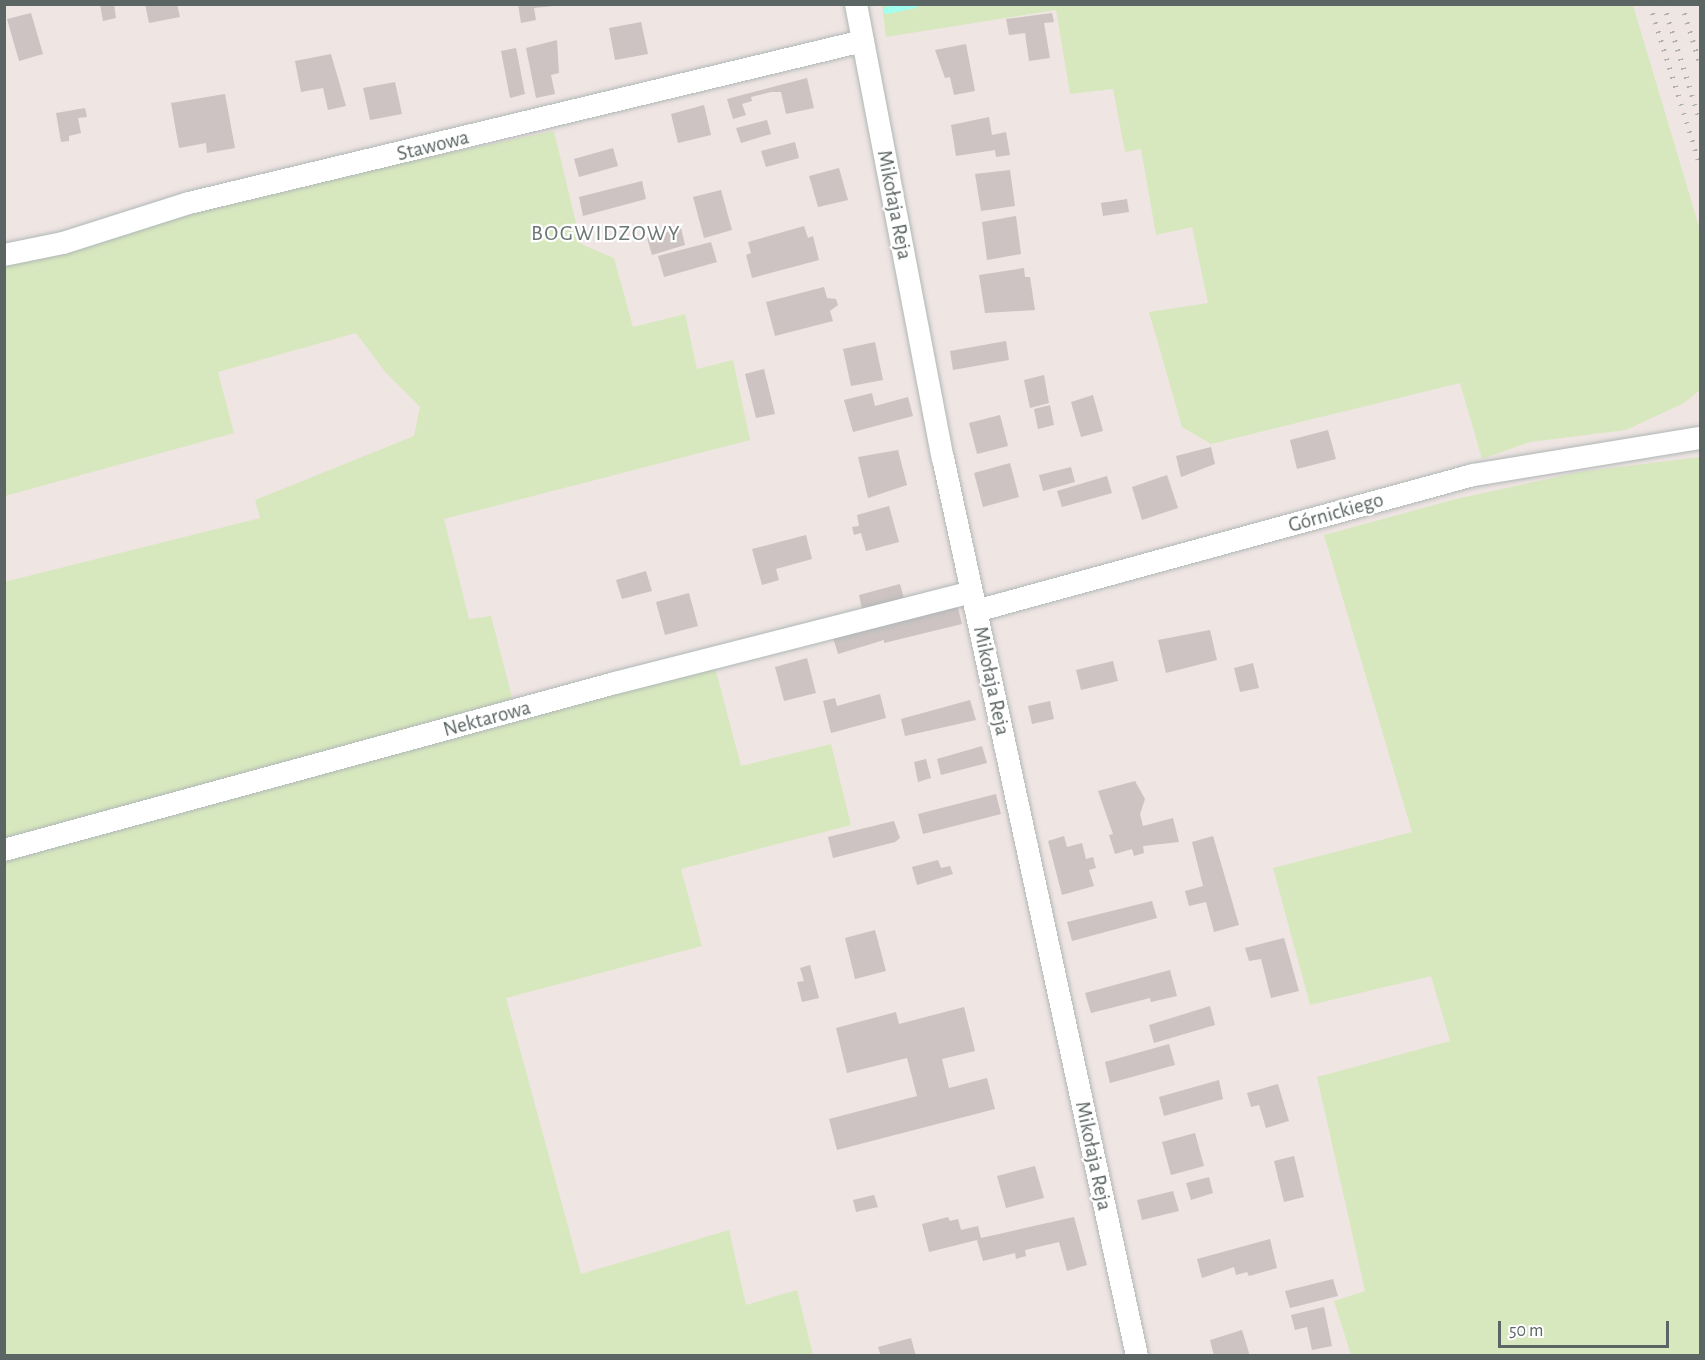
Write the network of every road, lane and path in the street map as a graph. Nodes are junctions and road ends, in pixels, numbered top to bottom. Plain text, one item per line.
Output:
1 (856, 4) edge
2 (863, 41) junction
3 (4, 255) edge
4 (1701, 438) edge
5 (974, 602) junction
6 (4, 850) edge
7 (1137, 1356) edge

1 - 2 street, Mikołaja Reja
2 - 3 street, Stawowa
2 - 5 street, Mikołaja Reja
4 - 5 street, Górnickiego
5 - 6 street, Nektarowa
5 - 7 street, Mikołaja Reja

